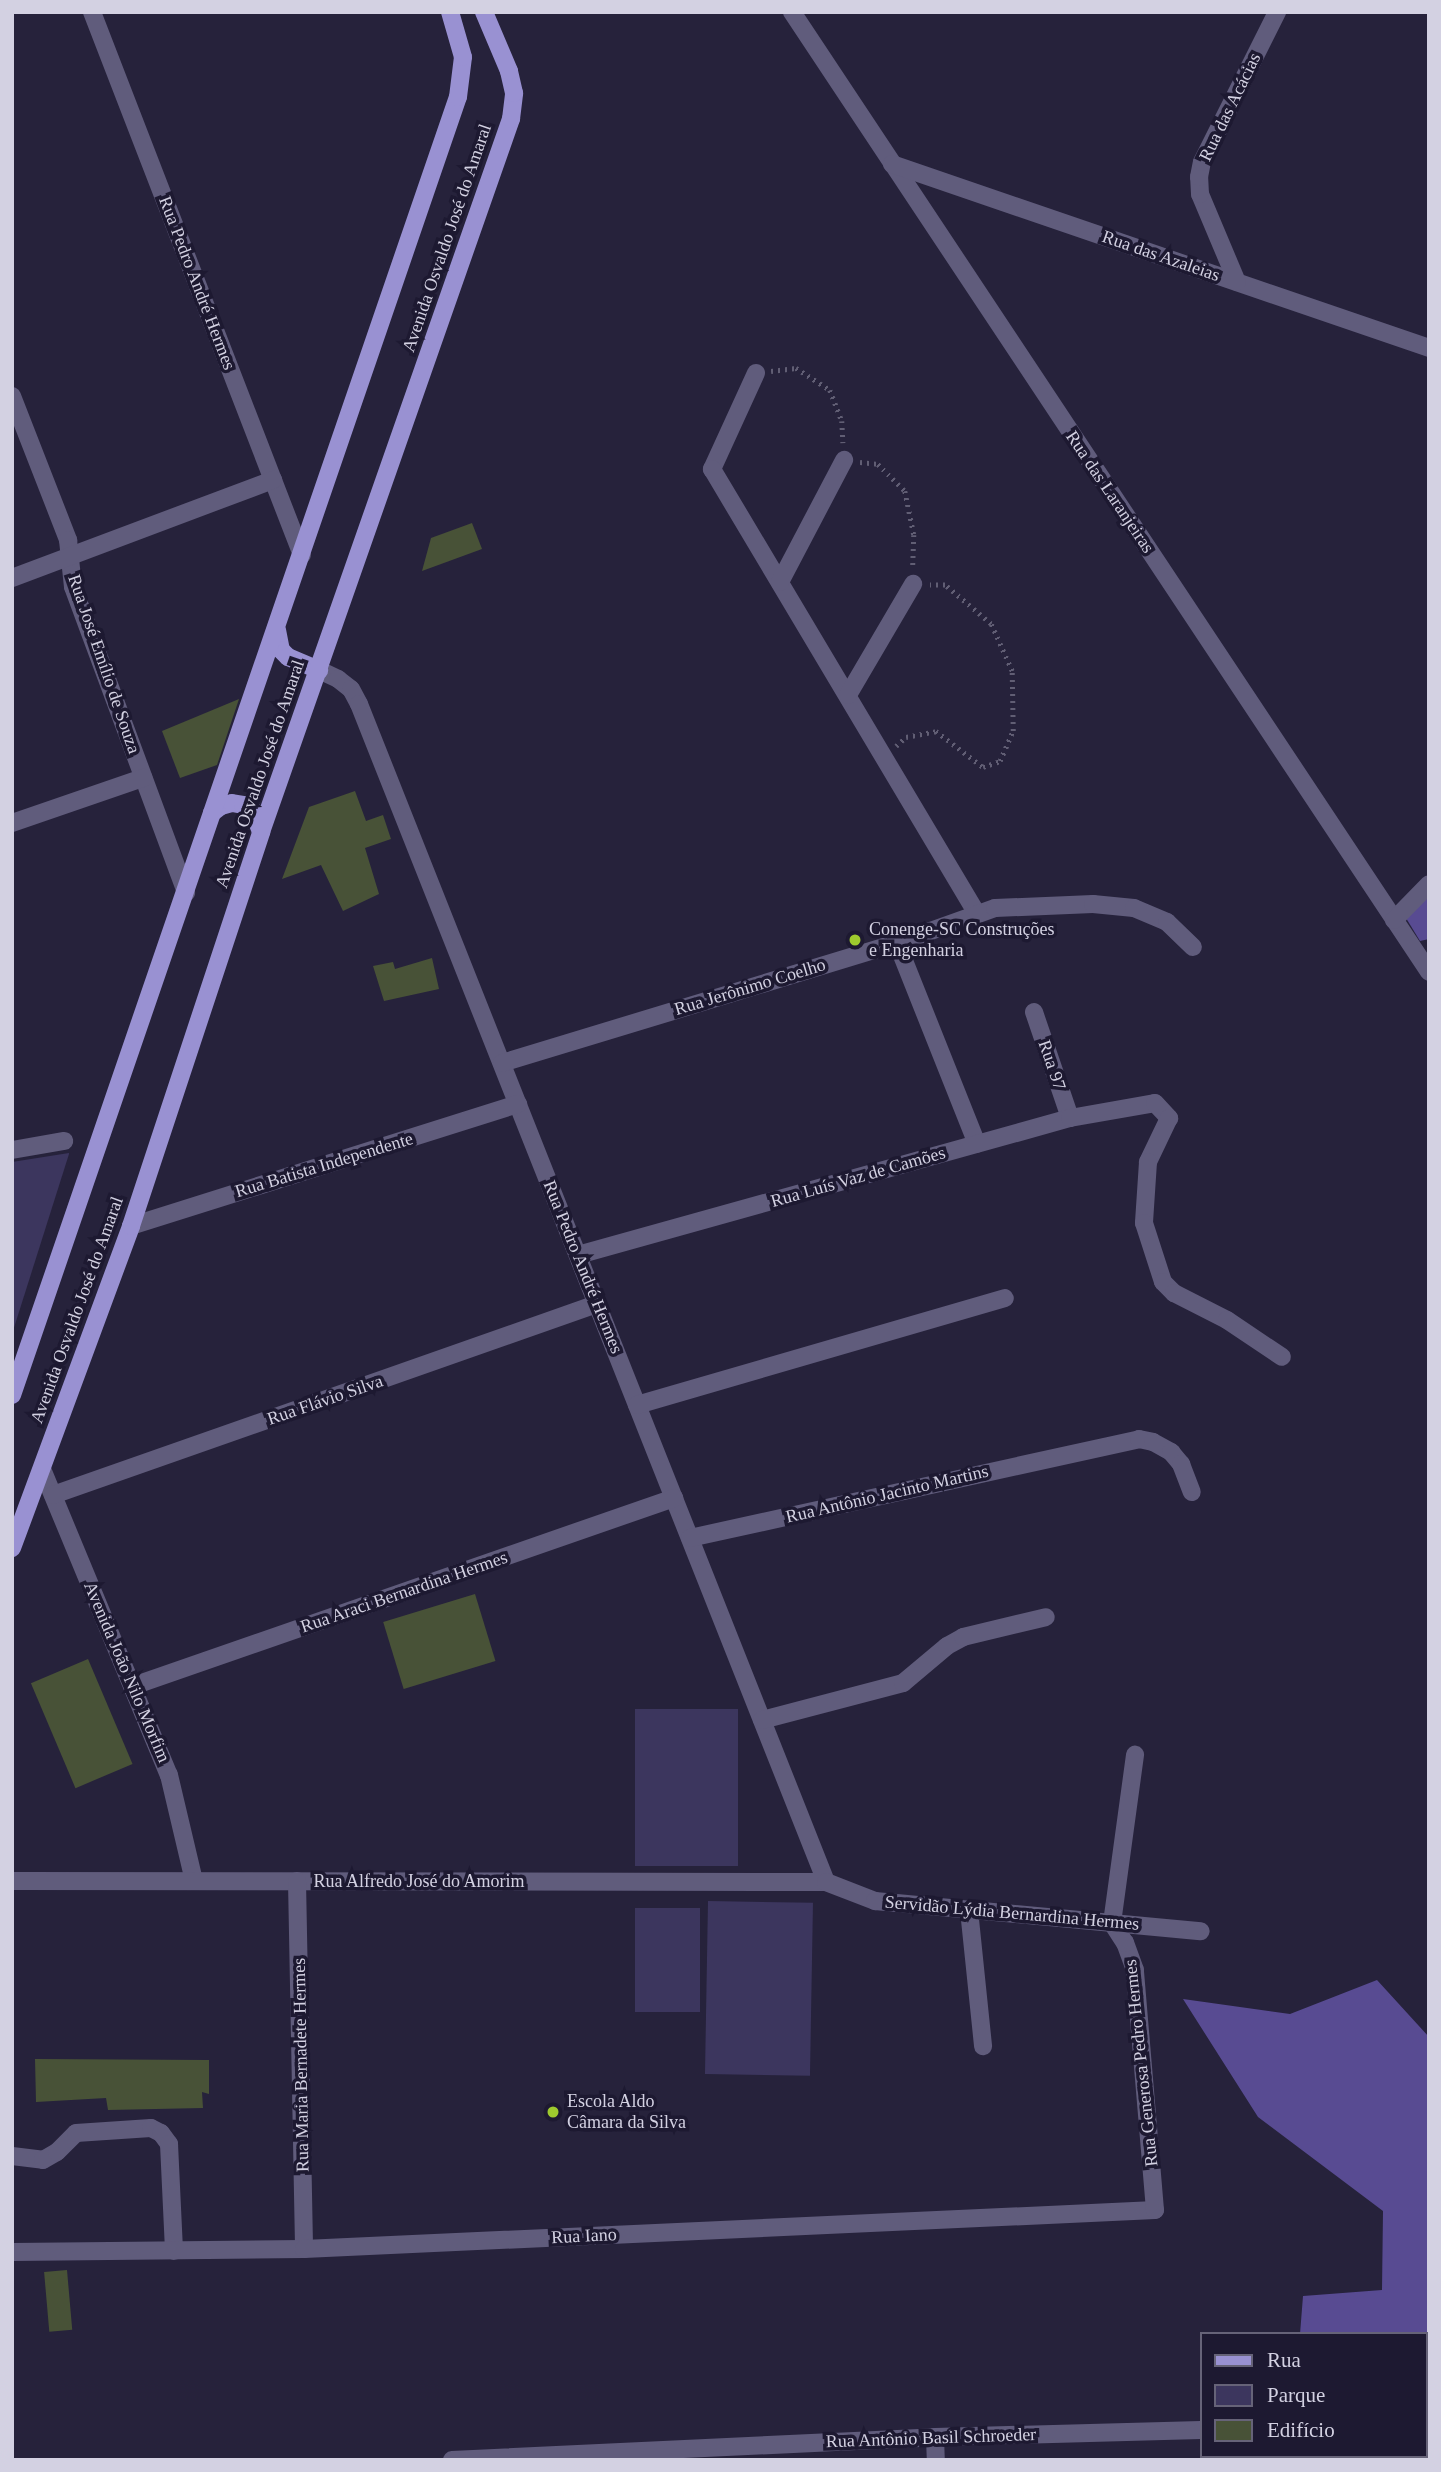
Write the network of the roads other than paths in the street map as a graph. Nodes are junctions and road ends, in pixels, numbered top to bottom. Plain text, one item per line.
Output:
1 (92, 12) edge
2 (450, 12) edge
3 (484, 12) edge
4 (792, 12) edge
5 (1277, 12) edge
6 (892, 164) junction
7 (1237, 282) junction
8 (1429, 348) edge
9 (757, 373) dead end
10 (12, 396) edge
11 (844, 460) dead end
12 (273, 480) junction
13 (302, 555) junction
14 (68, 557) junction
15 (12, 578) edge
16 (780, 582) junction
17 (913, 584) dead end
18 (277, 630) junction
19 (319, 670) junction
20 (848, 695) junction
21 (143, 778) junction
22 (212, 813) junction
23 (12, 823) edge
24 (261, 832) junction
25 (1429, 884) edge
26 (186, 892) junction
27 (976, 912) junction
28 (1394, 920) junction
29 (897, 943) junction
30 (1193, 947) dead end
31 (1429, 972) edge
32 (1034, 1012) dead end
33 (502, 1063) junction
34 (518, 1104) junction
35 (1070, 1118) junction
36 (64, 1141) dead end
37 (977, 1144) junction
38 (12, 1150) edge
39 (131, 1226) junction
40 (578, 1255) junction
41 (1006, 1298) dead end
42 (597, 1304) junction
43 (1282, 1357) dead end
44 (12, 1395) edge
45 (637, 1405) junction
46 (42, 1469) junction
47 (1192, 1492) dead end
48 (53, 1495) junction
49 (674, 1498) junction
50 (690, 1538) junction
51 (12, 1548) edge
52 (1046, 1617) dead end
53 (133, 1686) junction
54 (762, 1720) junction
55 (1135, 1755) dead end
56 (12, 1881) edge
57 (194, 1881) junction
58 (297, 1881) junction
59 (826, 1882) junction
60 (969, 1910) junction
61 (1112, 1923) junction
62 (1201, 1931) dead end
63 (983, 2046) dead end
64 (12, 2156) edge
65 (1155, 2210) joint
66 (304, 2249) junction
67 (174, 2251) junction
68 (12, 2252) edge
69 (1200, 2430) edge
70 (935, 2437) junction
71 (452, 2460) edge
72 (936, 2460) edge

1 - 12 street, Rua Pedro André Hermes
2 - 13 main road, Avenida Osvaldo José do Amaral
3 - 19 main road, Avenida Osvaldo José do Amaral
4 - 6 street, Rua das Laranjeiras
5 - 7 street, Rua das Acácias
6 - 7 street, Rua das Azaleias
6 - 28 street, Rua das Laranjeiras
7 - 8 street, Rua das Azaleias
9 - 16 street
10 - 14 street, Rua José Emílio de Souza
11 - 16 street
12 - 13 street, Rua Pedro André Hermes
12 - 14 street
13 - 18 main road, Avenida Osvaldo José do Amaral
14 - 15 street
14 - 21 street, Rua José Emílio de Souza
16 - 20 street
17 - 20 street
18 - 19 main road
18 - 22 main road, Avenida Osvaldo José do Amaral
19 - 24 main road, Avenida Osvaldo José do Amaral
19 - 33 street, Rua Pedro André Hermes
20 - 27 street
21 - 23 street
21 - 26 street, Rua José Emílio de Souza
22 - 24 main road
22 - 26 main road, Avenida Osvaldo José do Amaral
24 - 39 main road, Avenida Osvaldo José do Amaral
25 - 28 street
26 - 44 main road, Avenida Osvaldo José do Amaral
27 - 29 street, Rua Jerônimo Coelho
27 - 30 street, Rua Jerônimo Coelho
28 - 31 street, Rua das Laranjeiras
29 - 33 street, Rua Jerônimo Coelho
29 - 37 street
32 - 35 street, Rua 97
33 - 34 street, Rua Pedro André Hermes
34 - 39 street, Rua Batista Independente
34 - 40 street, Rua Pedro André Hermes
35 - 37 street, Rua Luís Vaz de Camões
35 - 43 street, Rua Luís Vaz de Camões
36 - 38 street
37 - 40 street, Rua Luís Vaz de Camões
39 - 46 main road, Avenida Osvaldo José do Amaral
40 - 42 street, Rua Pedro André Hermes
41 - 45 street
42 - 45 street, Rua Pedro André Hermes
42 - 48 street, Rua Flávio Silva
45 - 49 street, Rua Pedro André Hermes
46 - 48 street, Avenida João Nilo Morfim
46 - 51 main road, Avenida Osvaldo José do Amaral
47 - 50 street, Rua Antônio Jacinto Martins
48 - 53 street, Avenida João Nilo Morfim
49 - 50 street, Rua Pedro André Hermes
49 - 53 street, Rua Araci Bernardina Hermes
50 - 54 street, Rua Pedro André Hermes
52 - 54 street
53 - 57 street, Avenida João Nilo Morfim
54 - 59 street, Rua Pedro André Hermes
55 - 61 street
56 - 57 street, Rua Alfredo José do Amorim
57 - 58 street, Rua Alfredo José do Amorim
58 - 59 street, Rua Alfredo José do Amorim
58 - 66 street, Rua Maria Bernadete Hermes
59 - 60 street, Servidão Lýdia Bernardina Hermes
60 - 61 street, Servidão Lýdia Bernardina Hermes
60 - 63 street
61 - 62 street, Servidão Lýdia Bernardina Hermes
61 - 65 street, Rua Generosa Pedro Hermes
64 - 67 street
65 - 66 street, Rua Iano
66 - 67 street, Rua Iano
67 - 68 street, Rua Iano
69 - 70 street, Rua Antônio Basil Schroeder
70 - 71 street, Rua Antônio Basil Schroeder
70 - 72 street

